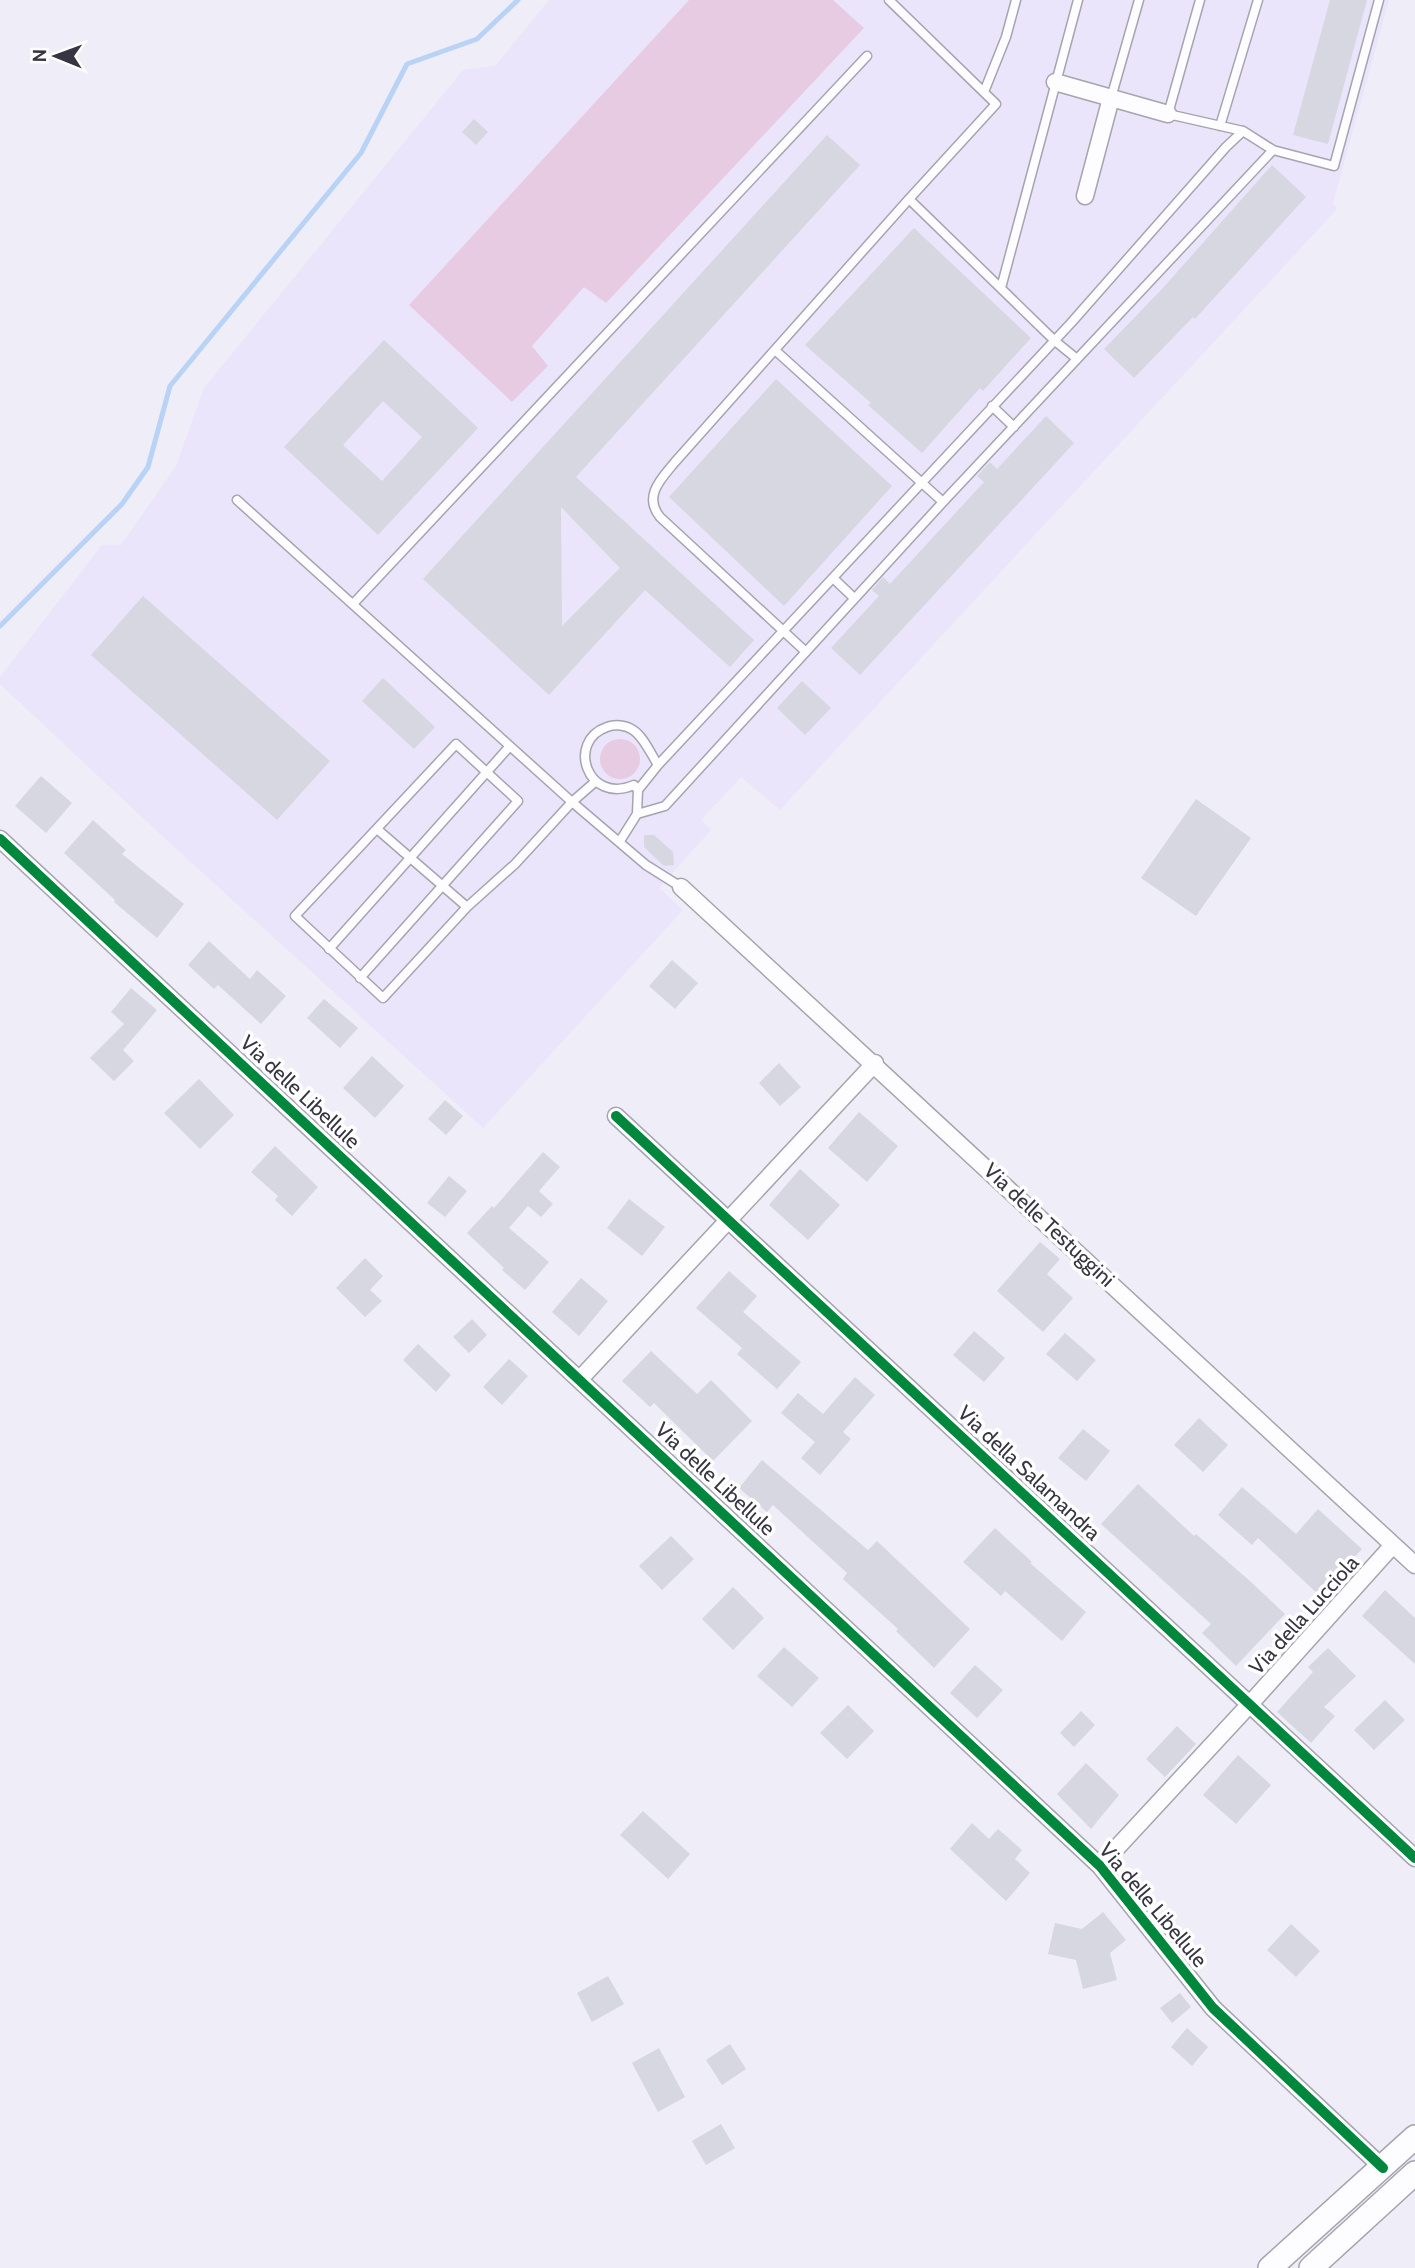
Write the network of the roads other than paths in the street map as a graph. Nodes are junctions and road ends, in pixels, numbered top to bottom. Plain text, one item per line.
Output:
1 (1016, 0) edge
2 (1078, 0) edge
3 (1139, 0) edge
4 (1200, 0) edge
5 (1258, 0) edge
6 (1380, 0) edge
7 (895, 2) edge
8 (867, 56) dead end
9 (1055, 82) junction
10 (984, 92) junction
11 (1111, 98) junction
12 (1168, 114) junction
13 (1220, 126) junction
14 (1243, 131) junction
15 (1273, 150) junction
16 (1085, 196) dead end
17 (909, 199) junction
18 (1001, 288) junction
19 (1055, 341) junction
20 (776, 351) junction
21 (1077, 359) junction
22 (992, 406) junction
23 (1014, 427) junction
24 (921, 482) junction
25 (237, 500) dead end
26 (943, 502) junction
27 (833, 578) junction
28 (855, 598) junction
29 (354, 604) junction
30 (783, 631) junction
31 (806, 652) junction
32 (510, 746) junction
33 (658, 765) junction
34 (487, 773) junction
35 (596, 781) junction
36 (638, 790) junction
37 (572, 802) junction
38 (637, 814) junction
39 (377, 829) junction
40 (0, 839) edge
41 (620, 841) junction
42 (410, 859) junction
43 (442, 887) junction
44 (681, 887) joint
45 (467, 907) junction
46 (329, 949) junction
47 (360, 978) junction
48 (874, 1063) junction
49 (616, 1116) dead end
50 (729, 1221) junction
51 (580, 1379) junction
52 (1393, 1545) junction
53 (1415, 1565) edge
54 (1250, 1704) junction
55 (1415, 1858) edge
56 (1100, 1866) junction
57 (1415, 2137) edge
58 (1382, 2168) junction
59 (1415, 2173) edge
60 (1270, 2268) edge
61 (1311, 2268) edge

1 - 10 lane
2 - 9 lane
3 - 11 lane
4 - 12 lane
5 - 13 lane
6 - 15 lane
7 - 10 lane
8 - 29 lane
9 - 11 street
9 - 18 lane
10 - 17 lane
11 - 12 street
11 - 16 street
12 - 13 lane
13 - 14 lane
14 - 15 lane
14 - 19 lane
15 - 21 lane
17 - 18 lane
17 - 20 lane
18 - 19 lane
19 - 21 lane
19 - 22 lane
20 - 24 lane
20 - 30 lane
21 - 23 lane
22 - 23 lane
22 - 24 lane
23 - 26 lane
24 - 26 lane
24 - 27 lane
25 - 29 lane
26 - 28 lane
27 - 28 lane
27 - 30 lane
28 - 31 lane
29 - 32 lane
30 - 31 lane
30 - 33 lane
31 - 38 lane
32 - 34 lane
32 - 37 lane
33 - 35 lane
33 - 36 lane
34 - 39 lane
34 - 42 lane
34 - 43 lane
35 - 36 lane
35 - 37 lane
36 - 38 lane
37 - 41 lane
37 - 45 lane
38 - 41 lane
39 - 42 lane
39 - 46 lane
40 - 51 street, Via delle Libellule
41 - 44 lane
42 - 43 lane
42 - 46 lane
43 - 45 lane
43 - 47 lane
44 - 48 street, Via delle Testuggini
45 - 47 lane
46 - 47 lane
48 - 50 street
48 - 52 street, Via delle Testuggini
49 - 50 street, Via della Salamandra
50 - 51 street
50 - 54 street, Via della Salamandra
51 - 56 street, Via delle Libellule
52 - 53 street, Via delle Testuggini
52 - 54 street, Via della Lucciola
54 - 55 street, Via della Salamandra
54 - 56 street, Via della Lucciola
56 - 58 street, Via delle Libellule
57 - 58 main road
58 - 60 main road
59 - 61 main road

